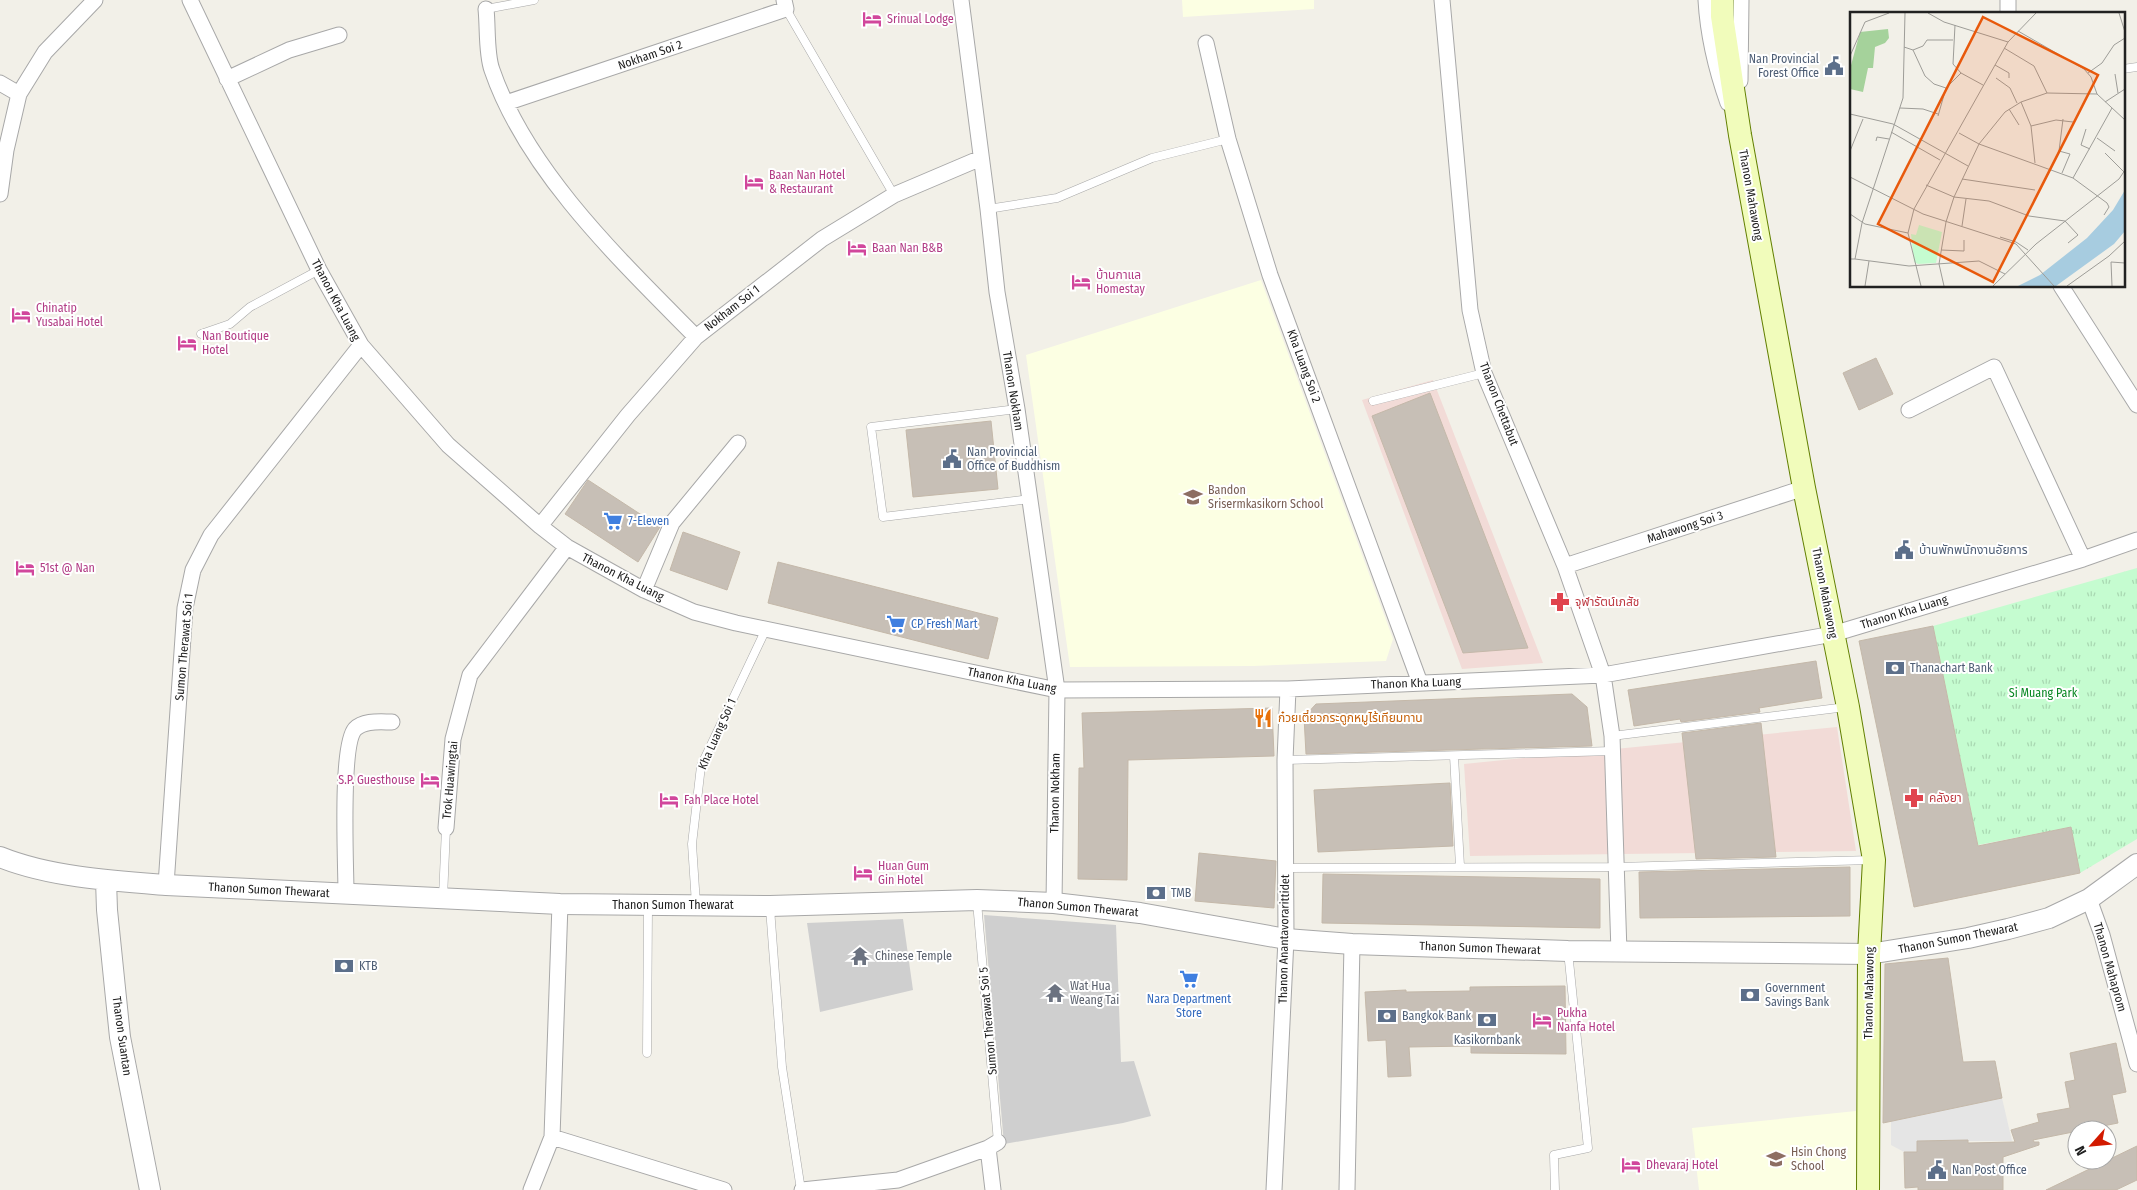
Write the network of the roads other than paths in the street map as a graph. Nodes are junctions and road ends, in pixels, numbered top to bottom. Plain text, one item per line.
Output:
1 (95, 0) edge
2 (190, 0) edge
3 (534, 0) edge
4 (961, 0) edge
5 (1442, 0) edge
6 (1706, 0) edge
7 (1722, 0) edge
8 (1741, 0) edge
9 (785, 4) edge
10 (486, 9) joint
11 (339, 35) dead end
12 (1206, 43) dead end
13 (2137, 67) edge
14 (2124, 69) edge
15 (227, 79) junction
16 (0, 82) edge
17 (19, 94) junction
18 (506, 103) junction
19 (1740, 135) junction
20 (1228, 139) junction
21 (981, 158) junction
22 (0, 194) edge
23 (894, 196) junction
24 (988, 209) junction
25 (319, 270) junction
26 (2062, 288) edge
27 (201, 334) dead end
28 (696, 336) junction
29 (361, 345) junction
30 (1484, 374) junction
31 (1373, 401) dead end
32 (2137, 405) edge
33 (1017, 409) junction
34 (1909, 410) dead end
35 (738, 443) dead end
36 (1804, 488) junction
37 (1030, 499) junction
38 (540, 526) junction
39 (2137, 540) edge
40 (567, 548) junction
41 (2083, 559) junction
42 (1565, 566) junction
43 (644, 590) junction
44 (766, 629) junction
45 (1833, 634) junction
46 (1603, 675) junction
47 (1420, 683) junction
48 (1288, 689) junction
49 (1057, 690) junction
50 (1848, 706) junction
51 (392, 722) dead end
52 (1612, 744) junction
53 (1454, 756) junction
54 (1286, 760) junction
55 (446, 828) joint
56 (0, 856) edge
57 (1874, 860) junction
58 (2137, 864) edge
59 (1460, 866) junction
60 (1617, 867) junction
61 (1286, 868) junction
62 (106, 880) junction
63 (166, 885) junction
64 (346, 893) junction
65 (442, 898) junction
66 (977, 900) junction
67 (2089, 900) junction
68 (1054, 903) junction
69 (560, 904) junction
70 (696, 905) junction
71 (648, 906) junction
72 (770, 906) junction
73 (1286, 939) junction
74 (1352, 944) junction
75 (1568, 952) junction
76 (1619, 952) junction
77 (1869, 954) junction
78 (647, 1053) dead end
79 (2137, 1064) edge
80 (552, 1137) junction
81 (993, 1145) junction
82 (150, 1190) edge
83 (531, 1190) edge
84 (724, 1190) edge
85 (801, 1190) edge
86 (993, 1190) edge
87 (1274, 1190) edge
88 (1347, 1190) edge
89 (1554, 1190) edge
90 (1868, 1190) edge

1 - 17 street
2 - 15 street, Thanon Kha Luang
3 - 10 lane
4 - 21 street, Thanon Nokham
5 - 30 street, Thanon Chettabut
6 - 19 street
7 - 19 main road, Thanon Mahawong
8 - 19 street
9 - 18 street, Nokham Soi 2
9 - 23 lane
10 - 18 street
11 - 15 street
12 - 20 street, Kha Luang Soi 2
13 - 14 lane
15 - 25 street, Thanon Kha Luang
16 - 17 street
17 - 22 street
18 - 28 street
19 - 36 main road, Thanon Mahawong
20 - 24 lane
20 - 47 street, Kha Luang Soi 2
21 - 23 street, Nokham Soi 1
21 - 24 street, Thanon Nokham
23 - 28 street, Nokham Soi 1
24 - 33 street, Thanon Nokham
25 - 27 lane
25 - 29 street, Thanon Kha Luang
26 - 32 street
28 - 38 street, Nokham Soi 1
29 - 38 street, Thanon Kha Luang
29 - 63 street, Sumon Therawat Soi 1
30 - 31 lane
30 - 42 street, Thanon Chettabut
33 - 37 street, Thanon Nokham
33 - 37 lane
34 - 41 street
35 - 43 street
36 - 42 street, Mahawong Soi 3
36 - 45 main road, Thanon Mahawong
37 - 49 street, Thanon Nokham
38 - 40 street, Thanon Kha Luang
39 - 41 street, Thanon Kha Luang
40 - 43 street, Thanon Kha Luang
40 - 55 street, Trok Huawingtai
41 - 45 street, Thanon Kha Luang
42 - 46 street, Thanon Chettabut
43 - 44 street, Thanon Kha Luang
44 - 49 street, Thanon Kha Luang
44 - 70 lane, Kha Luang Soi 1
45 - 46 street, Thanon Kha Luang
45 - 50 main road, Thanon Mahawong
46 - 47 street, Thanon Kha Luang
46 - 52 street, Thanon Chettabut
47 - 48 street, Thanon Kha Luang
48 - 49 street, Thanon Kha Luang
48 - 54 street, Thanon Anantavorarittidet
49 - 68 street, Thanon Nokham
50 - 52 lane
50 - 57 main road, Thanon Mahawong
51 - 64 street
52 - 53 lane
52 - 60 street, Thanon Chettabut
53 - 54 lane
53 - 59 lane
54 - 61 street, Thanon Anantavorarittidet
55 - 65 lane, Trok Huawingtai
56 - 62 street, Thanon Sumon Thewarat
57 - 60 lane
57 - 77 main road, Thanon Mahawong
58 - 67 street, Thanon Sumon Thewarat
59 - 60 lane
59 - 61 lane
60 - 76 street, Thanon Chettabut
61 - 73 street, Thanon Anantavorarittidet
62 - 63 street, Thanon Sumon Thewarat
62 - 82 street, Thanon Suantan
63 - 64 street, Thanon Sumon Thewarat
64 - 65 street, Thanon Sumon Thewarat
65 - 69 street, Thanon Sumon Thewarat
66 - 68 street, Thanon Sumon Thewarat
66 - 72 street, Thanon Sumon Thewarat
66 - 81 lane, Sumon Therawat Soi 5
67 - 77 street, Thanon Sumon Thewarat
67 - 79 street, Thanon Mahaprom
68 - 73 street, Thanon Sumon Thewarat
69 - 71 street, Thanon Sumon Thewarat
69 - 80 street
70 - 71 street, Thanon Sumon Thewarat
70 - 72 street, Thanon Sumon Thewarat
71 - 78 lane
72 - 85 lane
73 - 74 street, Thanon Sumon Thewarat
73 - 87 street, Thanon Anantavorarittidet
74 - 75 street, Thanon Sumon Thewarat
74 - 88 street
75 - 76 street, Thanon Sumon Thewarat
75 - 89 lane
76 - 77 street, Thanon Sumon Thewarat
77 - 90 main road, Thanon Mahawong
80 - 83 street
80 - 84 street
81 - 85 street
81 - 86 street

